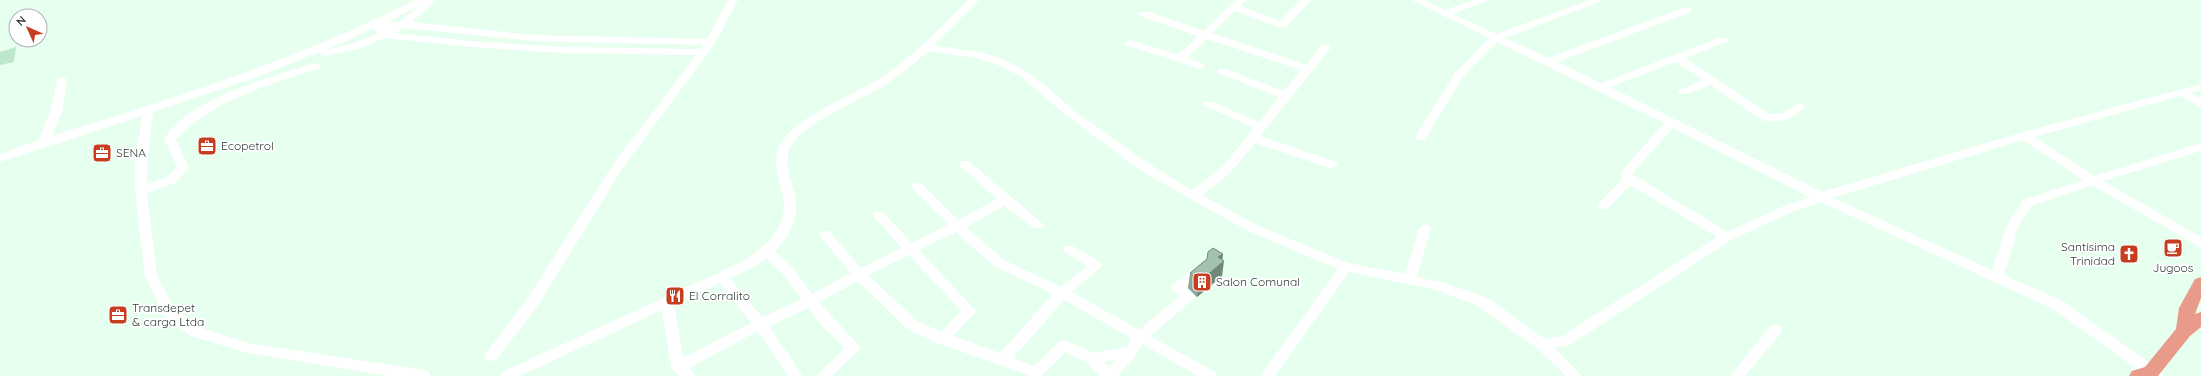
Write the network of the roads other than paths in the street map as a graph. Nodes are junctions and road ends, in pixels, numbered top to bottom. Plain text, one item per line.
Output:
1 (423, 0) edge
2 (431, 0) edge
3 (733, 0) edge
4 (974, 0) edge
5 (1307, 0) edge
6 (1416, 0) edge
7 (1484, 0) edge
8 (1599, 0) edge
9 (1238, 4) edge
10 (1687, 10) dead end
11 (1445, 13) junction
12 (1144, 14) dead end
13 (404, 24) junction
14 (378, 25) junction
15 (1204, 34) junction
16 (383, 35) junction
17 (1497, 38) junction
18 (1723, 40) dead end
19 (1130, 43) dead end
20 (565, 45) junction
21 (707, 47) junction
22 (925, 47) junction
23 (1326, 47) dead end
24 (300, 57) junction
25 (1676, 57) junction
26 (1179, 60) junction
27 (1547, 62) junction
28 (316, 66) dead end
29 (1200, 66) dead end
30 (1308, 68) junction
31 (1222, 71) dead end
32 (62, 80) dead end
33 (1712, 81) junction
34 (1601, 87) junction
35 (2201, 87) edge
36 (1683, 92) dead end
37 (2180, 92) junction
38 (1287, 96) junction
39 (1209, 104) dead end
40 (2201, 104) edge
41 (1799, 107) dead end
42 (148, 110) junction
43 (1672, 123) junction
44 (1261, 127) junction
45 (2024, 136) junction
46 (1421, 137) dead end
47 (1253, 138) junction
48 (44, 142) junction
49 (2201, 147) edge
50 (0, 158) edge
51 (965, 164) dead end
52 (1332, 165) dead end
53 (1629, 179) junction
54 (2092, 180) junction
55 (917, 186) dead end
56 (141, 191) junction
57 (1193, 196) junction
58 (1821, 197) junction
59 (1004, 200) junction
60 (1602, 206) dead end
61 (879, 215) dead end
62 (1038, 225) dead end
63 (957, 226) junction
64 (1426, 228) dead end
65 (824, 234) dead end
66 (1727, 237) junction
67 (2201, 243) edge
68 (909, 249) junction
69 (1069, 250) dead end
70 (768, 252) junction
71 (1346, 267) junction
72 (1200, 270) edge
73 (859, 274) junction
74 (722, 277) junction
75 (1996, 278) junction
76 (1410, 279) junction
77 (2201, 283) edge
78 (1062, 293) junction
79 (667, 301) junction
80 (810, 301) junction
81 (2201, 318) edge
82 (760, 324) junction
83 (1775, 330) dead end
84 (2184, 331) junction
85 (1139, 337) junction
86 (942, 339) junction
87 (1543, 345) junction
88 (1131, 351) junction
89 (491, 356) dead end
90 (1092, 359) junction
91 (1003, 360) junction
92 (683, 372) edge
93 (2148, 375) edge
94 (424, 376) edge
95 (507, 376) edge
96 (796, 376) edge
97 (823, 376) edge
98 (1109, 376) edge
99 (1210, 376) edge
100 (1267, 376) edge
101 (1575, 376) edge
102 (1737, 376) edge

1 - 14 street
2 - 13 street
3 - 21 street
4 - 22 street
5 - 9 street
6 - 11 street
7 - 11 street
8 - 17 street
9 - 15 street
10 - 27 street
11 - 17 street
12 - 15 street
13 - 14 street
13 - 16 street
13 - 20 street
14 - 16 street
14 - 24 street
15 - 26 street
15 - 30 street
16 - 20 street
16 - 24 street
17 - 27 street
17 - 46 street
18 - 25 street
19 - 26 street
20 - 21 street
21 - 89 street
22 - 57 street
22 - 70 street
23 - 30 street
24 - 42 street
25 - 33 street
25 - 34 street
26 - 29 street
27 - 34 street
28 - 56 street
30 - 38 street
31 - 38 street
32 - 48 street
33 - 36 street
33 - 41 street
34 - 43 street
35 - 37 street
37 - 40 street
37 - 45 street
38 - 44 street
39 - 44 street
42 - 48 street
42 - 56 street
43 - 53 street
43 - 58 street
44 - 47 street
45 - 54 street
45 - 58 street
47 - 52 street
47 - 57 street
48 - 50 street
49 - 54 street
51 - 59 street
53 - 60 street
53 - 66 street
54 - 67 street
54 - 75 street
55 - 63 street
56 - 94 street
57 - 71 street
58 - 66 street
58 - 75 street
59 - 62 street
59 - 63 street
61 - 68 street
63 - 68 street
63 - 78 street
64 - 76 street
65 - 73 street
66 - 87 street
68 - 73 street
68 - 86 street
69 - 78 street
70 - 74 street
70 - 80 street
71 - 76 street
71 - 100 street
72 - 85 street
73 - 80 street
73 - 86 street
74 - 79 street
74 - 82 street
75 - 93 street
76 - 87 street
77 - 84 main road
78 - 85 street
78 - 91 street
79 - 92 street
79 - 95 street
80 - 82 street
80 - 97 street
81 - 84 main road
82 - 92 street
82 - 96 street
83 - 102 street
84 - 93 main road
85 - 88 street
85 - 99 street
86 - 91 street
87 - 101 street
88 - 90 street
88 - 98 street
90 - 91 street
90 - 98 street

